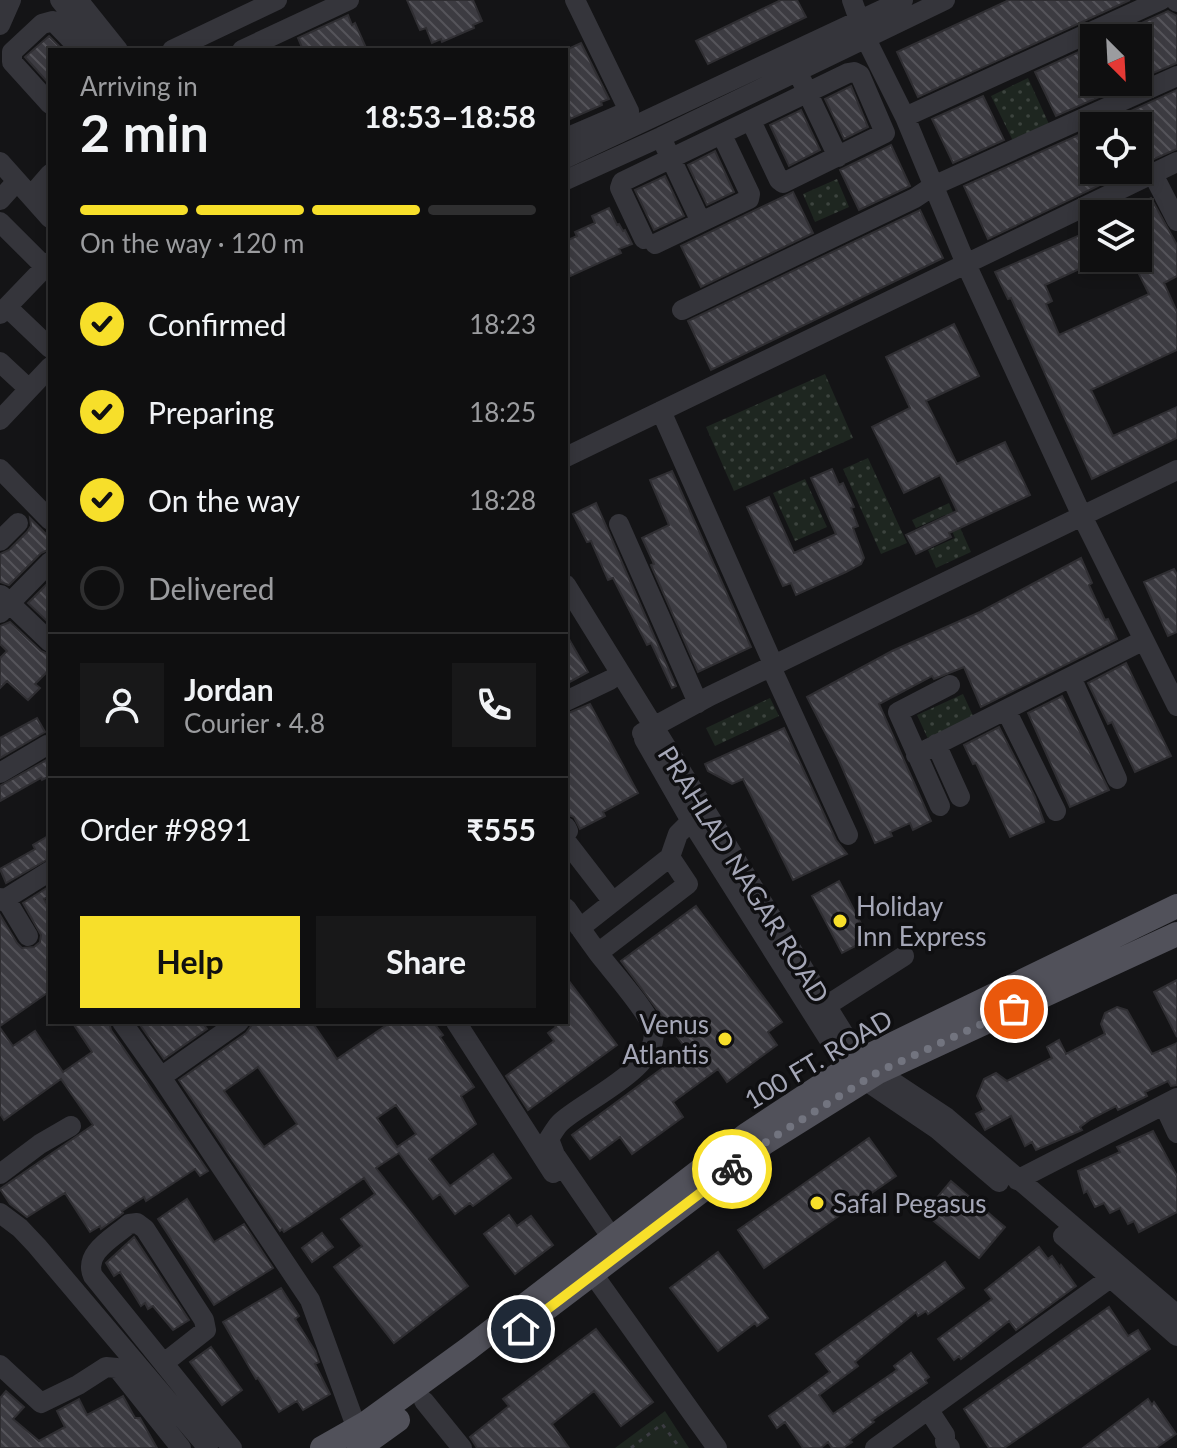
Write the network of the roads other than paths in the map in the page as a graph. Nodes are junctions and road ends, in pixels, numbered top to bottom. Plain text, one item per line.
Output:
1 (11, 0) edge
2 (60, 0) edge
3 (78, 0) edge
4 (277, 0) edge
5 (349, 0) edge
6 (575, 0) edge
7 (852, 0) edge
8 (903, 0) edge
9 (945, 0) edge
10 (1161, 0) edge
11 (0, 25) edge
12 (864, 30) junction
13 (79, 48) edge
14 (99, 48) edge
15 (116, 48) edge
16 (176, 48) edge
17 (246, 48) edge
18 (797, 72) junction
19 (1177, 76) edge
20 (807, 93) junction
21 (48, 102) edge
22 (723, 108) junction
23 (669, 109) junction
24 (905, 117) junction
25 (735, 128) junction
26 (669, 133) junction
27 (568, 137) edge
28 (568, 157) edge
29 (838, 157) junction
30 (671, 158) junction
31 (611, 160) junction
32 (0, 162) edge
33 (1177, 162) edge
34 (1153, 174) junction
35 (48, 176) edge
36 (568, 179) edge
37 (17, 181) junction
38 (622, 182) junction
39 (933, 186) junction
40 (0, 200) edge
41 (48, 206) edge
42 (48, 216) edge
43 (1177, 221) edge
44 (0, 222) edge
45 (701, 222) junction
46 (966, 264) junction
47 (46, 272) edge
48 (682, 310) dead end
49 (2, 312) edge
50 (48, 346) edge
51 (0, 362) edge
52 (48, 369) edge
53 (48, 384) edge
54 (29, 389) junction
55 (661, 411) junction
56 (0, 420) edge
57 (0, 434) edge
58 (568, 456) edge
59 (0, 469) edge
60 (1177, 470) edge
61 (1082, 516) junction
62 (48, 518) edge
63 (18, 523) dead end
64 (619, 524) dead end
65 (0, 541) edge
66 (48, 564) edge
67 (568, 589) edge
68 (3, 604) edge
69 (568, 614) edge
70 (48, 640) edge
71 (1144, 640) junction
72 (773, 666) junction
73 (1071, 677) junction
74 (610, 680) junction
75 (950, 685) dead end
76 (568, 700) edge
77 (698, 703) junction
78 (1177, 706) edge
79 (1006, 710) junction
80 (647, 730) junction
81 (936, 744) junction
82 (47, 745) dead end
83 (916, 755) junction
84 (0, 773) edge
85 (1117, 779) dead end
86 (960, 797) dead end
87 (940, 806) dead end
88 (1056, 811) dead end
89 (691, 821) junction
90 (848, 835) dead end
91 (568, 840) edge
92 (670, 857) junction
93 (48, 872) edge
94 (2, 900) edge
95 (613, 902) junction
96 (1177, 906) edge
97 (568, 911) edge
98 (580, 928) junction
99 (1177, 934) edge
100 (28, 936) dead end
101 (598, 953) junction
102 (904, 956) dead end
103 (826, 1006) junction
104 (123, 1024) edge
105 (236, 1024) edge
106 (457, 1024) edge
107 (862, 1070) junction
108 (161, 1077) junction
109 (1170, 1101) edge
110 (71, 1126) dead end
111 (1177, 1133) edge
112 (0, 1174) edge
113 (1017, 1180) junction
114 (0, 1213) edge
115 (597, 1255) junction
116 (1117, 1273) junction
117 (1177, 1315) edge
118 (1177, 1336) edge
119 (164, 1363) junction
120 (0, 1365) edge
121 (424, 1401) junction
122 (932, 1415) junction
123 (361, 1440) edge
124 (181, 1448) edge
125 (208, 1448) edge
126 (232, 1448) edge
127 (322, 1448) edge
128 (462, 1448) edge
129 (717, 1448) edge
130 (875, 1448) edge
131 (897, 1448) edge
132 (950, 1448) edge

1 - 11 street
2 - 14 street
3 - 15 street
4 - 16 street
5 - 17 street
6 - 27 street
7 - 12 street
8 - 12 street
9 - 12 street
10 - 24 street
12 - 18 street
12 - 23 street
12 - 24 street
13 - 21 street
18 - 20 street
18 - 22 street
19 - 39 street
20 - 25 street
20 - 29 street
20 - 29 street
22 - 25 street
22 - 26 street
23 - 26 street
23 - 28 street
24 - 39 street
25 - 29 street
25 - 30 street
25 - 45 street
26 - 30 street
26 - 31 street
30 - 38 street
30 - 45 street
31 - 36 street
31 - 38 street
32 - 37 street
33 - 34 street
34 - 43 street
34 - 46 street
35 - 41 street
37 - 40 street
37 - 42 street
38 - 45 street
39 - 46 street
39 - 48 street
44 - 47 street
46 - 55 street
46 - 61 street
47 - 49 street
49 - 50 street
51 - 54 street
52 - 54 street
53 - 57 street
54 - 56 street
55 - 58 street
55 - 72 street
59 - 62 street
60 - 61 street
61 - 71 street
61 - 72 street
63 - 65 street
64 - 77 street
66 - 68 street
67 - 80 street, PRAHLAD NAGAR ROAD
68 - 70 street
69 - 74 street
71 - 73 street
71 - 78 street
72 - 77 street
72 - 90 street
73 - 79 street
73 - 85 street
74 - 76 street
74 - 80 street
75 - 83 street
77 - 80 street
79 - 81 street
79 - 88 street
80 - 89 street
80 - 103 street, PRAHLAD NAGAR ROAD
81 - 83 street
81 - 86 street
82 - 84 street
83 - 87 street
89 - 92 street
89 - 107 street
91 - 95 street
92 - 95 street
92 - 101 street
93 - 94 street
94 - 100 street
95 - 98 street
96 - 107 main road, 100 FT. ROAD
97 - 98 street
98 - 101 street
99 - 107 main road, 100 FT. ROAD
101 - 115 street
102 - 103 street
103 - 107 street, PRAHLAD NAGAR ROAD
104 - 108 street
105 - 108 street
106 - 115 street
107 - 113 street, PRAHLAD NAGAR ROAD
107 - 115 main road, 100 FT. ROAD
107 - 115 main road, 100 FT. ROAD
107 - 116 street
108 - 123 street
109 - 111 street
109 - 113 street
110 - 112 street
113 - 116 street, PRAHLAD NAGAR ROAD
114 - 125 street
115 - 121 main road, 100 FT. ROAD
115 - 123 main road, 100 FT. ROAD
115 - 129 street
116 - 117 street, PRAHLAD NAGAR ROAD
116 - 118 street
116 - 122 street
119 - 119 street
119 - 126 street
120 - 124 street
121 - 123 main road, 100 FT. ROAD
121 - 128 street
122 - 130 street
122 - 131 street
122 - 132 street
123 - 127 main road, 100 FT. ROAD

